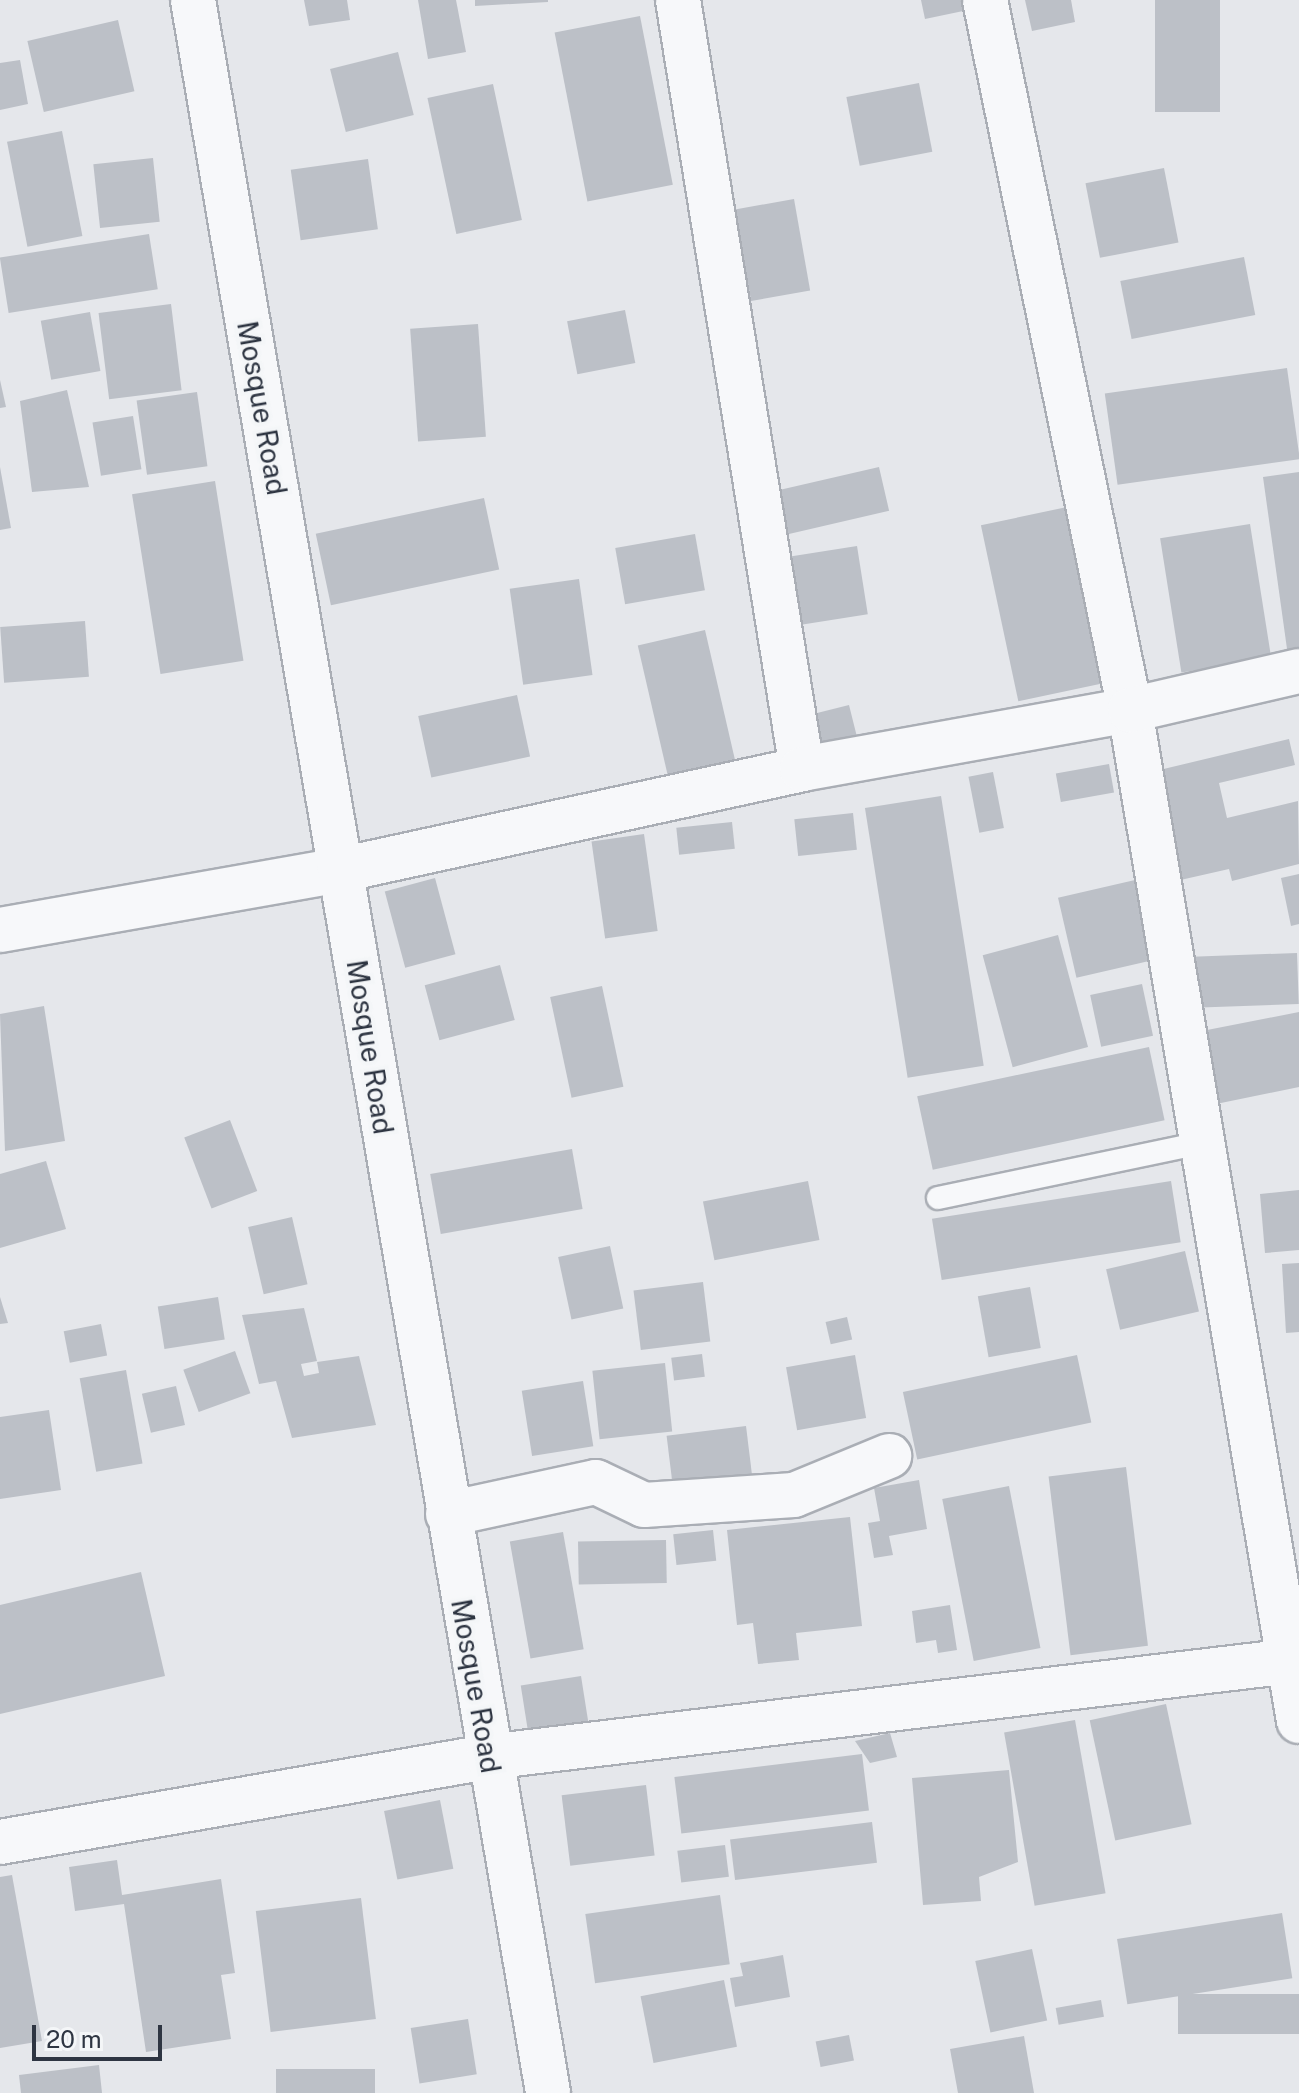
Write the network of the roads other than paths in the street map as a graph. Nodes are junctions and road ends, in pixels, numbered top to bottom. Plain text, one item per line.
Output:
1 (193, 0) edge
2 (678, 0) edge
3 (985, 0) edge
4 (1299, 671) edge
5 (1130, 710) junction
6 (802, 769) junction
7 (340, 870) junction
8 (0, 930) edge
9 (1202, 1143) junction
10 (938, 1198) dead end
11 (889, 1456) dead end
12 (448, 1514) junction
13 (1293, 1662) edge
14 (1299, 1721) edge
15 (488, 1757) junction
16 (0, 1842) edge
17 (548, 2093) edge

1 - 7 street, Mosque Road
2 - 6 street
3 - 5 street
4 - 5 street
5 - 6 street
5 - 9 street
6 - 7 street
7 - 8 street
7 - 12 street, Mosque Road
9 - 10 lane
9 - 13 street
11 - 12 street
12 - 15 street, Mosque Road
13 - 14 street
13 - 15 street
15 - 16 street
15 - 17 street, Mosque Road

